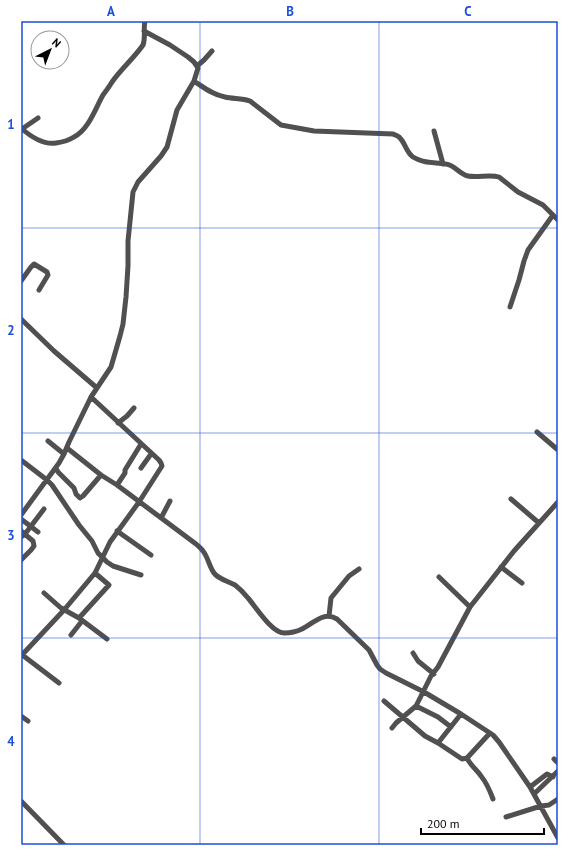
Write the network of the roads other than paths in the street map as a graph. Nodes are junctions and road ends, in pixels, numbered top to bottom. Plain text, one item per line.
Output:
1 (145, 21) edge
2 (144, 31) junction
3 (212, 51) dead end
4 (197, 66) junction
5 (194, 81) junction
6 (38, 118) dead end
7 (22, 128) edge
8 (434, 131) dead end
9 (443, 164) junction
10 (553, 215) junction
11 (558, 220) edge
12 (21, 281) edge
13 (39, 290) dead end
14 (510, 307) dead end
15 (21, 319) edge
16 (97, 388) junction
17 (91, 397) junction
18 (134, 408) dead end
19 (118, 423) junction
20 (537, 432) dead end
21 (48, 441) dead end
22 (141, 444) junction
23 (67, 448) junction
24 (558, 450) edge
25 (64, 454) junction
26 (151, 454) junction
27 (21, 460) edge
28 (56, 468) junction
29 (141, 468) dead end
30 (101, 475) junction
31 (47, 480) junction
32 (117, 485) junction
33 (511, 499) dead end
34 (170, 501) dead end
35 (139, 502) junction
36 (558, 502) edge
37 (44, 510) dead end
38 (21, 514) edge
39 (161, 518) junction
40 (21, 519) edge
41 (539, 523) junction
42 (30, 526) junction
43 (118, 531) junction
44 (38, 532) dead end
45 (22, 534) edge
46 (151, 555) dead end
47 (102, 557) junction
48 (21, 560) edge
49 (501, 567) junction
50 (359, 569) dead end
51 (95, 573) junction
52 (141, 575) dead end
53 (440, 577) dead end
54 (522, 583) dead end
55 (44, 593) dead end
56 (470, 607) junction
57 (64, 610) junction
58 (329, 616) junction
59 (81, 620) junction
60 (71, 636) dead end
61 (107, 640) dead end
62 (413, 652) dead end
63 (21, 655) edge
64 (434, 674) junction
65 (59, 683) dead end
66 (424, 692) junction
67 (384, 701) dead end
68 (416, 706) junction
69 (461, 714) junction
70 (21, 716) edge
71 (404, 717) junction
72 (28, 721) dead end
73 (451, 727) junction
74 (392, 728) dead end
75 (490, 733) junction
76 (438, 743) junction
77 (467, 758) junction
78 (558, 771) edge
79 (553, 777) junction
80 (530, 787) junction
81 (534, 794) junction
82 (493, 799) dead end
83 (558, 799) edge
84 (21, 801) edge
85 (541, 806) junction
86 (506, 817) dead end
87 (558, 838) edge
88 (64, 845) edge

1 - 2 street
2 - 4 street
2 - 7 street
3 - 4 street
4 - 5 street
5 - 9 street
5 - 16 street
6 - 7 street
8 - 9 street
9 - 10 street
10 - 11 street
10 - 14 street
12 - 13 street
15 - 16 street
16 - 17 street
17 - 19 street
17 - 23 street
18 - 19 street
19 - 22 street
20 - 24 street
21 - 25 street
22 - 26 street
22 - 32 street
23 - 25 street
23 - 30 street
25 - 28 street
26 - 29 street
26 - 35 street
27 - 31 street
28 - 30 street
28 - 31 street
30 - 32 street
31 - 38 street
31 - 47 street
32 - 35 street
33 - 41 street
34 - 39 street
35 - 39 street
35 - 43 street
36 - 41 street
37 - 42 street
39 - 58 street
40 - 42 street
41 - 49 street
42 - 44 street
42 - 45 street
43 - 46 street
43 - 47 street
45 - 48 street
47 - 51 street
47 - 52 street
49 - 54 street
49 - 56 street
50 - 58 street
51 - 57 street
51 - 59 street
53 - 56 street
55 - 57 street
56 - 64 street
57 - 59 street
57 - 63 street
58 - 66 street
59 - 60 street
59 - 61 street
62 - 64 street
63 - 65 street
64 - 66 street
66 - 68 street
66 - 69 street
67 - 71 street
68 - 71 street
68 - 73 street
69 - 73 street
69 - 75 street
70 - 72 street
71 - 74 street
71 - 76 street
73 - 76 street
75 - 77 street
75 - 80 street
76 - 77 street
77 - 82 street
78 - 79 street
79 - 80 street
79 - 81 street
80 - 81 street
81 - 85 street
83 - 85 street
84 - 88 street
85 - 86 street
85 - 87 street

